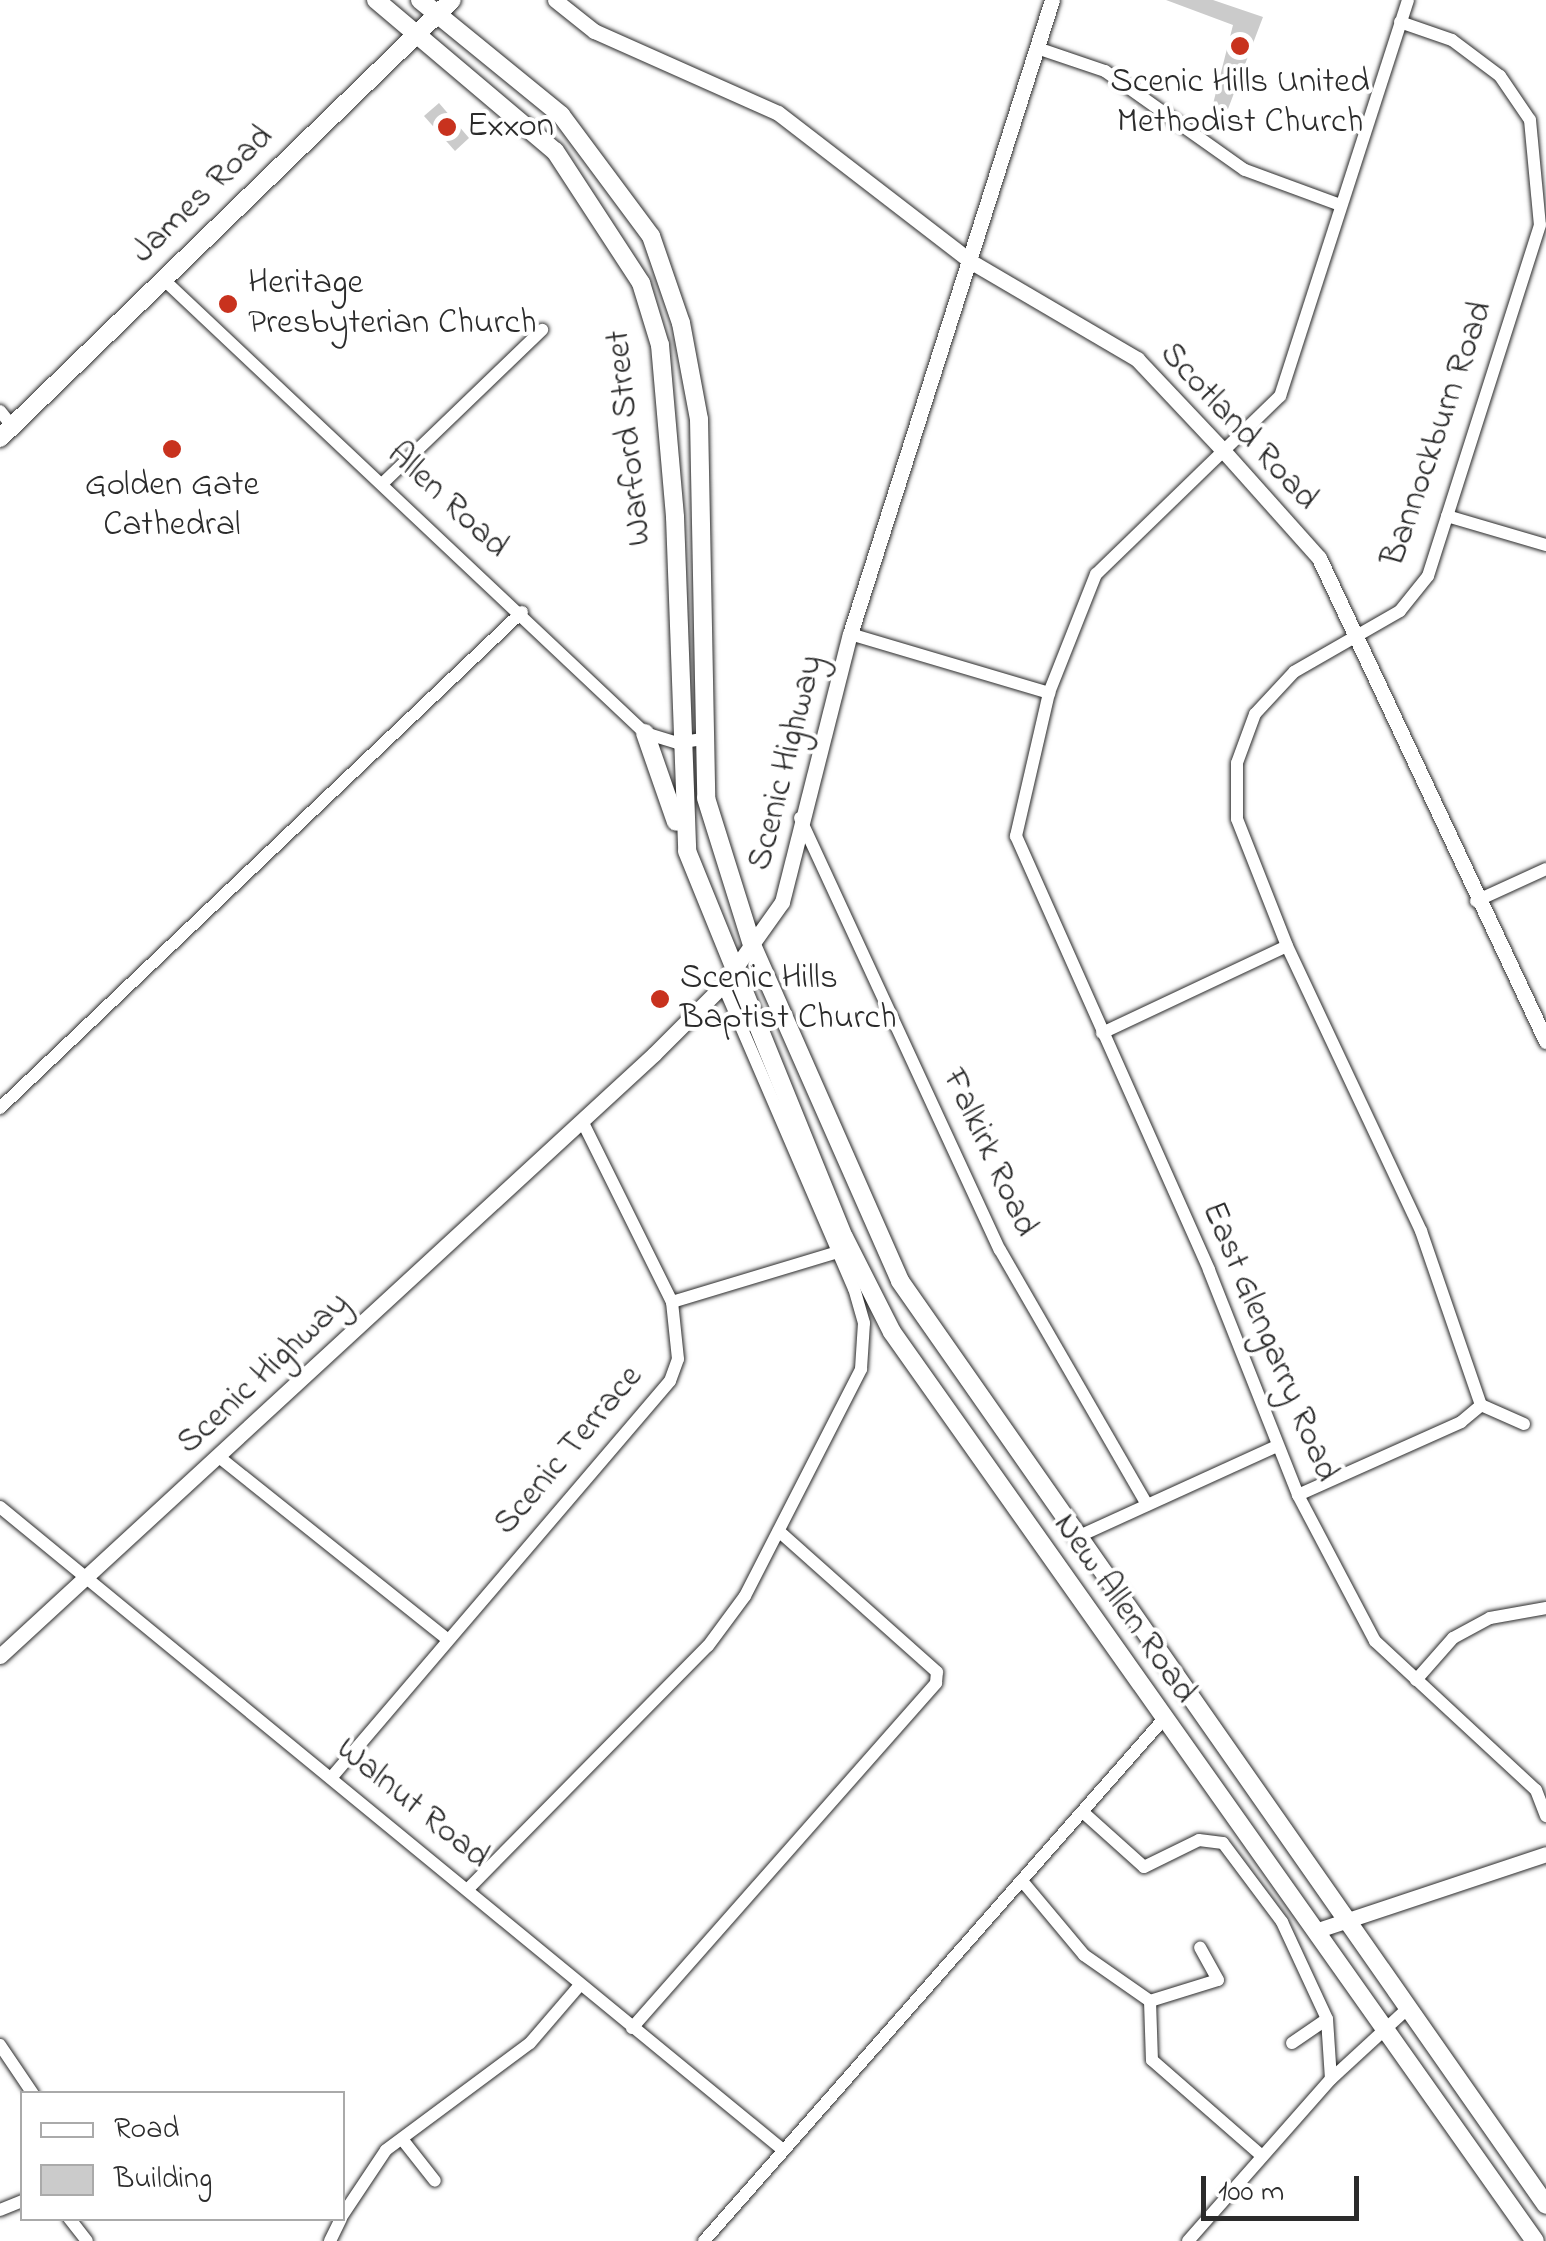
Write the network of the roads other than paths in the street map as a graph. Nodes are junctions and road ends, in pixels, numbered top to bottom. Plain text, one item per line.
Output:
1 (376, 0) edge
2 (420, 0) edge
3 (452, 0) edge
4 (556, 0) edge
5 (1052, 0) edge
6 (1408, 0) edge
7 (438, 15) junction
8 (1400, 22) junction
9 (419, 32) junction
10 (1036, 48) junction
11 (1340, 205) junction
12 (970, 261) junction
13 (162, 278) junction
14 (542, 330) dead end
15 (4, 425) edge
16 (1222, 448) junction
17 (383, 484) junction
18 (1447, 516) junction
19 (1546, 545) edge
20 (522, 612) junction
21 (850, 634) junction
22 (1353, 636) junction
23 (1049, 693) junction
24 (645, 733) junction
25 (700, 739) junction
26 (677, 743) junction
27 (799, 816) junction
28 (687, 851) junction
29 (1546, 869) edge
30 (1476, 900) junction
31 (752, 945) junction
32 (1287, 946) junction
33 (728, 978) junction
34 (1102, 1033) junction
35 (1546, 1042) edge
36 (0, 1108) edge
37 (582, 1121) junction
38 (834, 1253) junction
39 (672, 1302) junction
40 (1482, 1404) junction
41 (1524, 1424) dead end
42 (1278, 1446) junction
43 (219, 1457) junction
44 (1298, 1495) junction
45 (1147, 1504) junction
46 (0, 1507) edge
47 (780, 1531) junction
48 (1073, 1538) junction
49 (87, 1578) junction
50 (1546, 1608) edge
51 (447, 1640) junction
52 (0, 1656) edge
53 (1416, 1680) junction
54 (1162, 1721) junction
55 (332, 1778) junction
56 (1086, 1814) junction
57 (1546, 1816) edge
58 (1546, 1854) edge
59 (1023, 1882) junction
60 (469, 1888) junction
61 (1346, 1922) junction
62 (1315, 1931) junction
63 (1200, 1948) dead end
64 (579, 1986) junction
65 (1150, 2001) junction
66 (1406, 2010) junction
67 (1327, 2019) junction
68 (632, 2028) junction
69 (1379, 2028) junction
70 (1292, 2044) dead end
71 (0, 2045) edge
72 (1331, 2079) junction
73 (31, 2091) edge
74 (402, 2138) junction
75 (783, 2150) junction
76 (1262, 2156) junction
77 (434, 2181) dead end
78 (1546, 2205) edge
79 (345, 2213) edge
80 (71, 2221) edge
81 (87, 2241) edge
82 (704, 2241) edge
83 (1188, 2241) edge
84 (1535, 2241) edge

1 - 9 main road, Warford Street
2 - 7 main road, Warford Street
3 - 7 main road, James Road
4 - 12 street, Scotland Road
5 - 10 street, Scenic Highway
6 - 8 street
7 - 9 main road, James Road
7 - 25 main road, Warford Street
8 - 11 street
8 - 18 street, Bannockburn Road
9 - 13 main road, James Road
9 - 26 main road, Warford Street
10 - 11 street
10 - 12 street, Scenic Highway
11 - 16 street
12 - 16 street, Scotland Road
12 - 21 street, Scenic Highway
13 - 15 main road, James Road
13 - 17 street, Allen Road
14 - 17 street
16 - 22 street, Scotland Road
16 - 23 street
17 - 20 street, Allen Road
18 - 19 street
18 - 22 street, Bannockburn Road
20 - 24 street, Allen Road
20 - 36 street
21 - 23 street
21 - 27 street, Scenic Highway
22 - 30 street, Scotland Road
22 - 32 street, Bannockburn Road
23 - 34 street, East Glengarry Road
24 - 26 street, Allen Road
24 - 28 main road
25 - 26 street, Allen Road
25 - 31 main road, Warford Street
26 - 28 main road, Warford Street
27 - 31 street, Scenic Highway
27 - 45 street, Falkirk Road
28 - 33 main road, Warford Street
29 - 30 street
30 - 35 street, Scotland Road
31 - 33 street, Scenic Highway
31 - 48 main road, New Allen Road
32 - 34 street
32 - 40 street, Bannockburn Road
33 - 37 street, Scenic Highway
33 - 38 street
33 - 54 main road, New Allen Road
34 - 42 street, East Glengarry Road
37 - 39 street, Scenic Terrace
37 - 43 street, Scenic Highway
38 - 39 street
38 - 47 street
39 - 51 street, Scenic Terrace
40 - 41 street
40 - 44 street
42 - 44 street, East Glengarry Road
42 - 45 street
43 - 49 street, Scenic Highway
43 - 51 street
44 - 53 street, East Glengarry Road
45 - 48 street
46 - 49 street, Walnut Road
47 - 60 street
47 - 68 street
48 - 61 main road, New Allen Road
49 - 52 street, Scenic Highway
49 - 55 street, Walnut Road
50 - 53 street
51 - 55 street, Scenic Terrace
53 - 57 street, East Glengarry Road
54 - 56 street
54 - 62 main road, New Allen Road
55 - 60 street, Walnut Road
56 - 59 street
56 - 67 street
58 - 61 street
59 - 65 street
59 - 75 street
60 - 64 street, Walnut Road
61 - 62 street
61 - 66 main road, New Allen Road
62 - 69 main road, New Allen Road
63 - 65 street
64 - 68 street, Walnut Road
64 - 74 street
65 - 76 street
66 - 69 street
66 - 78 main road, New Allen Road
67 - 70 street
67 - 72 street
68 - 75 street, Walnut Road
69 - 72 street
69 - 84 main road, New Allen Road
71 - 73 street
72 - 76 street
74 - 77 street
74 - 79 street
75 - 82 street
76 - 83 street
80 - 81 street

